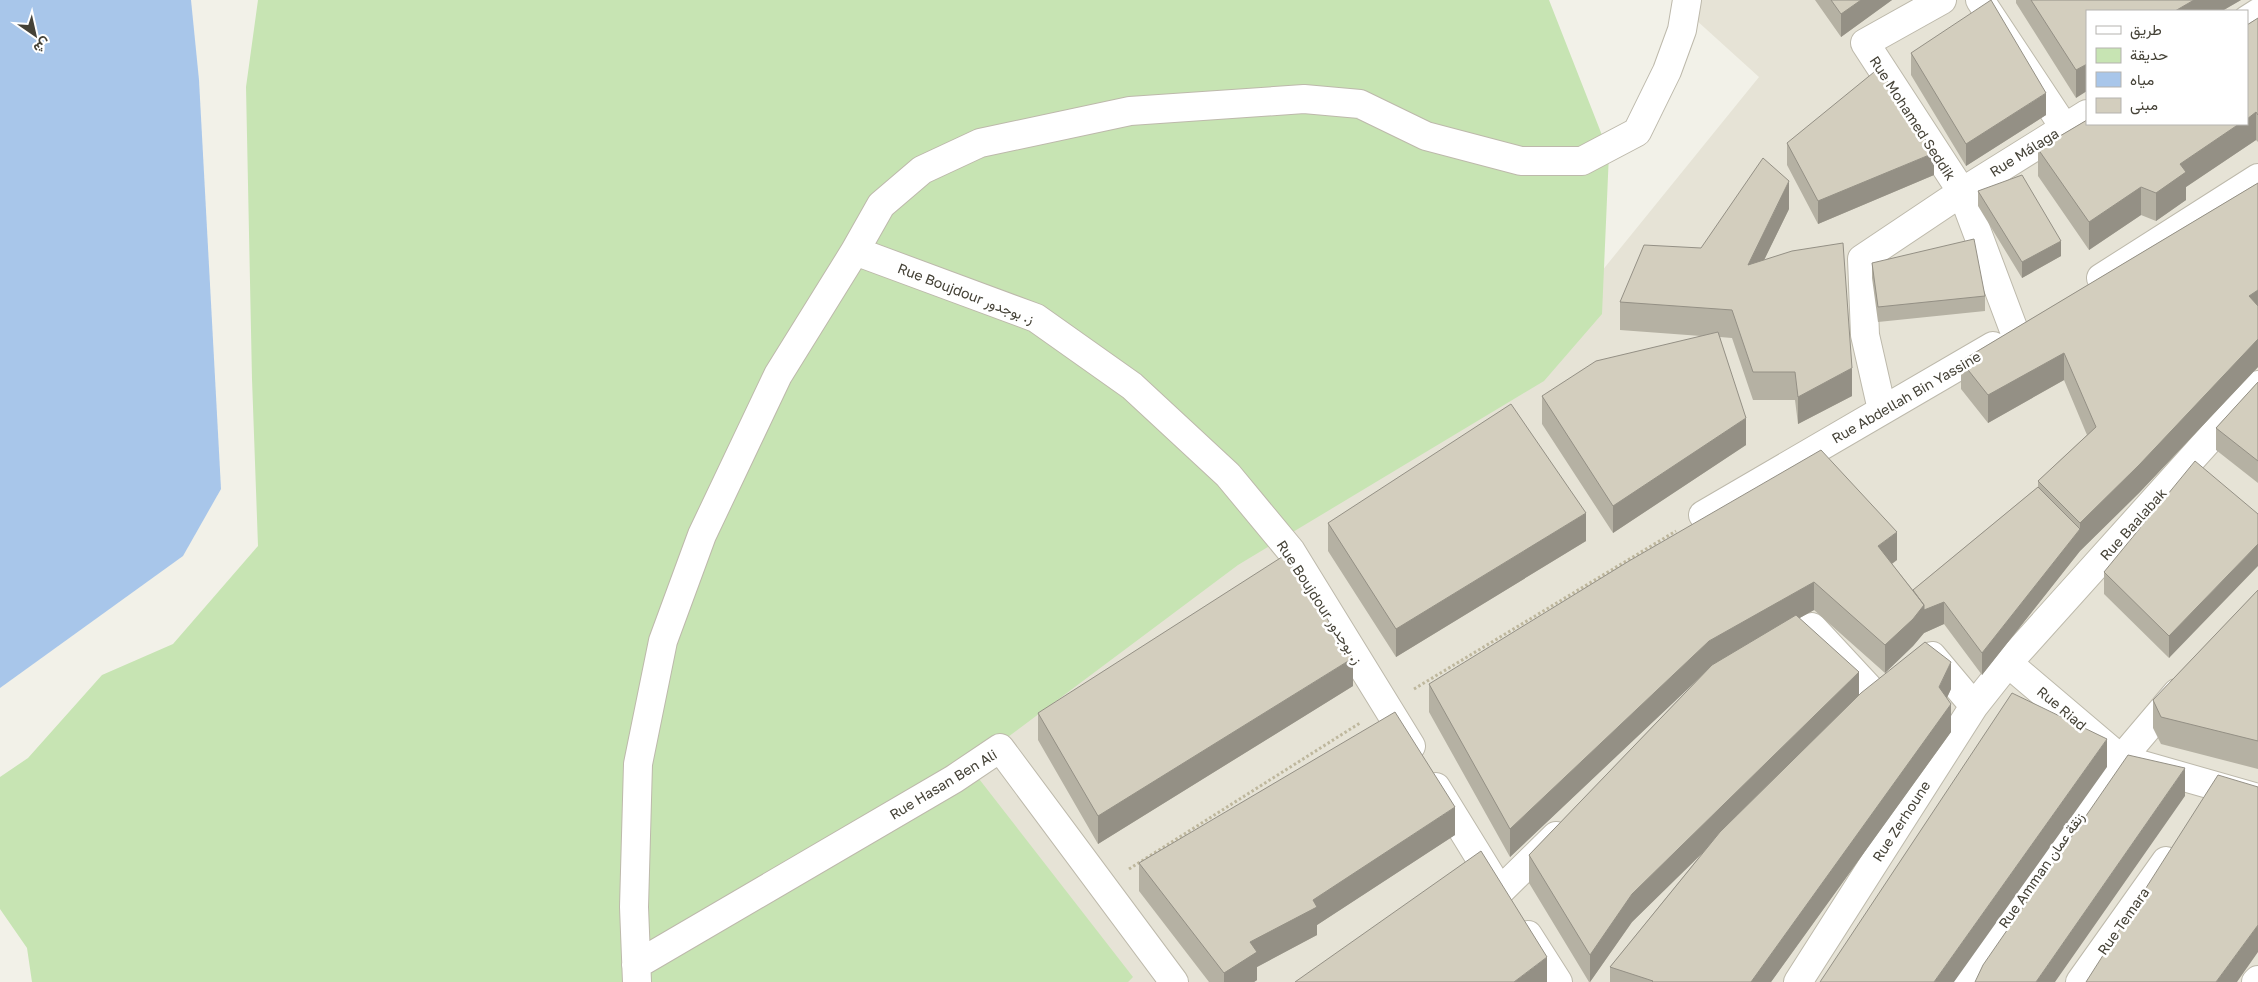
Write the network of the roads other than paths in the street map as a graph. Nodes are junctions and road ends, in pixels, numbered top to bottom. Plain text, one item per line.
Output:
1 (1687, 0) edge
2 (1942, 0) edge
3 (1980, 0) edge
4 (2086, 115) edge
5 (2064, 127) junction
6 (2258, 178) edge
7 (1962, 192) junction
8 (855, 251) junction
9 (2082, 290) edge
10 (2040, 317) edge
11 (2016, 333) junction
12 (2258, 385) edge
13 (1882, 410) junction
14 (1703, 515) dead end
15 (1759, 655) edge
16 (2008, 663) junction
17 (2191, 676) edge
18 (1877, 697) junction
19 (1974, 706) junction
20 (1857, 716) edge
21 (2121, 759) junction
22 (2218, 787) junction
23 (2258, 798) edge
24 (2201, 811) edge
25 (1576, 816) edge
26 (2179, 842) edge
27 (1500, 891) junction
28 (636, 973) edge
29 (1174, 982) edge
30 (1558, 982) edge
31 (1798, 982) edge
32 (1962, 982) edge
33 (2080, 982) edge

1 - 8 street
2 - 7 street, Rue Mohamed Seddik
3 - 5 street
4 - 5 street, Rue Málaga
5 - 7 street, Rue Málaga
6 - 9 street
7 - 11 street, Rue Mohamed Seddik
7 - 13 street, Rue Mohamed Seddik
8 - 27 street, Rue Boujdour ز. بوجدور
8 - 28 street
10 - 11 street, Rue Abdellah Bin Yassine
11 - 13 street, Rue Abdellah Bin Yassine
12 - 16 street, Rue Baalabak
13 - 14 street, Rue Abdellah Bin Yassine
15 - 18 street
16 - 19 street, Rue Zerhoune
16 - 21 street, Rue Riad
17 - 21 street, Rue Amman زنقة عمان
18 - 19 street
18 - 20 street
19 - 31 street, Rue Zerhoune
21 - 22 street, Rue Riad
21 - 32 street, Rue Amman زنقة عمان
22 - 23 street, Rue Riad
22 - 24 street
25 - 27 street
26 - 33 street, Rue Temara
27 - 30 street, Rue Boujdour ز. بوجدور
28 - 29 street, Rue Hasan Ben Ali

